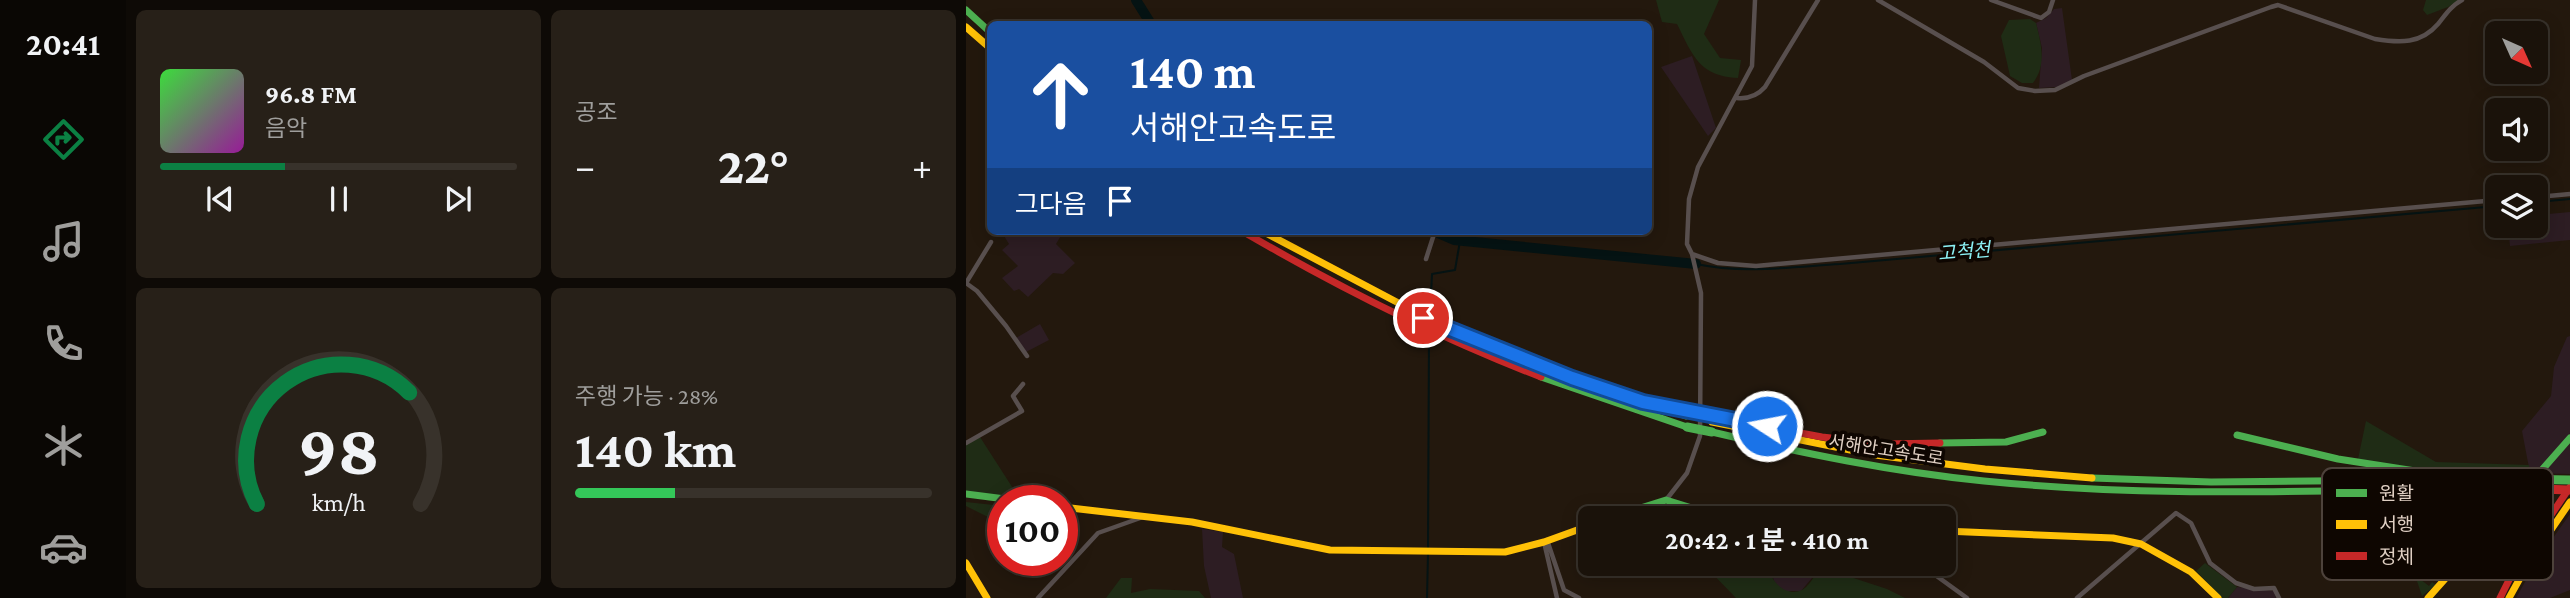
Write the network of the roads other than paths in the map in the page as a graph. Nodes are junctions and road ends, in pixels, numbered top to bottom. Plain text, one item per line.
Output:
1 (1755, 0) edge
2 (1818, 0) edge
3 (1878, 0) edge
4 (1991, 0) edge
5 (2053, 0) edge
6 (2462, 0) edge
7 (966, 10) edge
8 (966, 27) edge
9 (987, 29) edge
10 (987, 45) edge
11 (1737, 98) junction
12 (2570, 194) edge
13 (2548, 196) edge
14 (2485, 201) edge
15 (1249, 235) edge
16 (1269, 235) edge
17 (1434, 235) edge
18 (991, 242) dead end
19 (1693, 256) junction
20 (1426, 259) dead end
21 (966, 283) edge
22 (1027, 356) dead end
23 (1023, 384) dead end
24 (1712, 424) junction
25 (2043, 432) dead end
26 (2237, 435) dead end
27 (2570, 438) edge
28 (966, 443) edge
29 (2381, 468) edge
30 (2543, 468) edge
31 (2322, 481) edge
32 (2570, 489) edge
33 (2322, 490) edge
34 (966, 494) edge
35 (987, 497) edge
36 (1666, 500) junction
37 (2570, 502) edge
38 (1647, 506) edge
39 (1685, 506) edge
40 (1078, 509) edge
41 (2553, 513) edge
42 (1147, 515) junction
43 (2553, 527) edge
44 (1578, 530) edge
45 (1956, 531) edge
46 (1546, 541) junction
47 (2141, 544) junction
48 (966, 563) edge
49 (1936, 576) edge
50 (2444, 580) edge
51 (2509, 580) edge
52 (2519, 580) edge
53 (987, 598) edge
54 (1038, 598) edge
55 (1557, 598) edge
56 (1578, 598) edge
57 (1966, 598) edge
58 (2077, 598) edge
59 (2218, 598) edge
60 (2279, 598) edge
61 (2428, 598) edge
62 (2500, 598) edge
63 (2509, 598) edge

1 - 11 street
2 - 11 street
3 - 6 street
4 - 5 street
7 - 9 main road
8 - 10 main road
11 - 19 street
12 - 13 street
14 - 19 street
15 - 24 main road, 서해안고속도로, bridge
16 - 24 main road, bridge
17 - 20 street
18 - 21 street
19 - 36 street
21 - 22 street
23 - 28 street
24 - 25 main road
24 - 31 main road, 서해안고속도로
24 - 33 main road, 서해안고속도로, bridge
26 - 29 main road
27 - 30 main road
32 - 41 main road
34 - 35 main road
36 - 38 main road
36 - 39 main road
37 - 43 main road
40 - 42 main road
42 - 46 main road
42 - 54 street
44 - 46 main road
45 - 47 main road
46 - 55 street
46 - 56 street
47 - 58 street
47 - 59 main road
47 - 60 street
48 - 53 main road
49 - 57 street
50 - 61 main road
51 - 62 main road
52 - 63 main road

